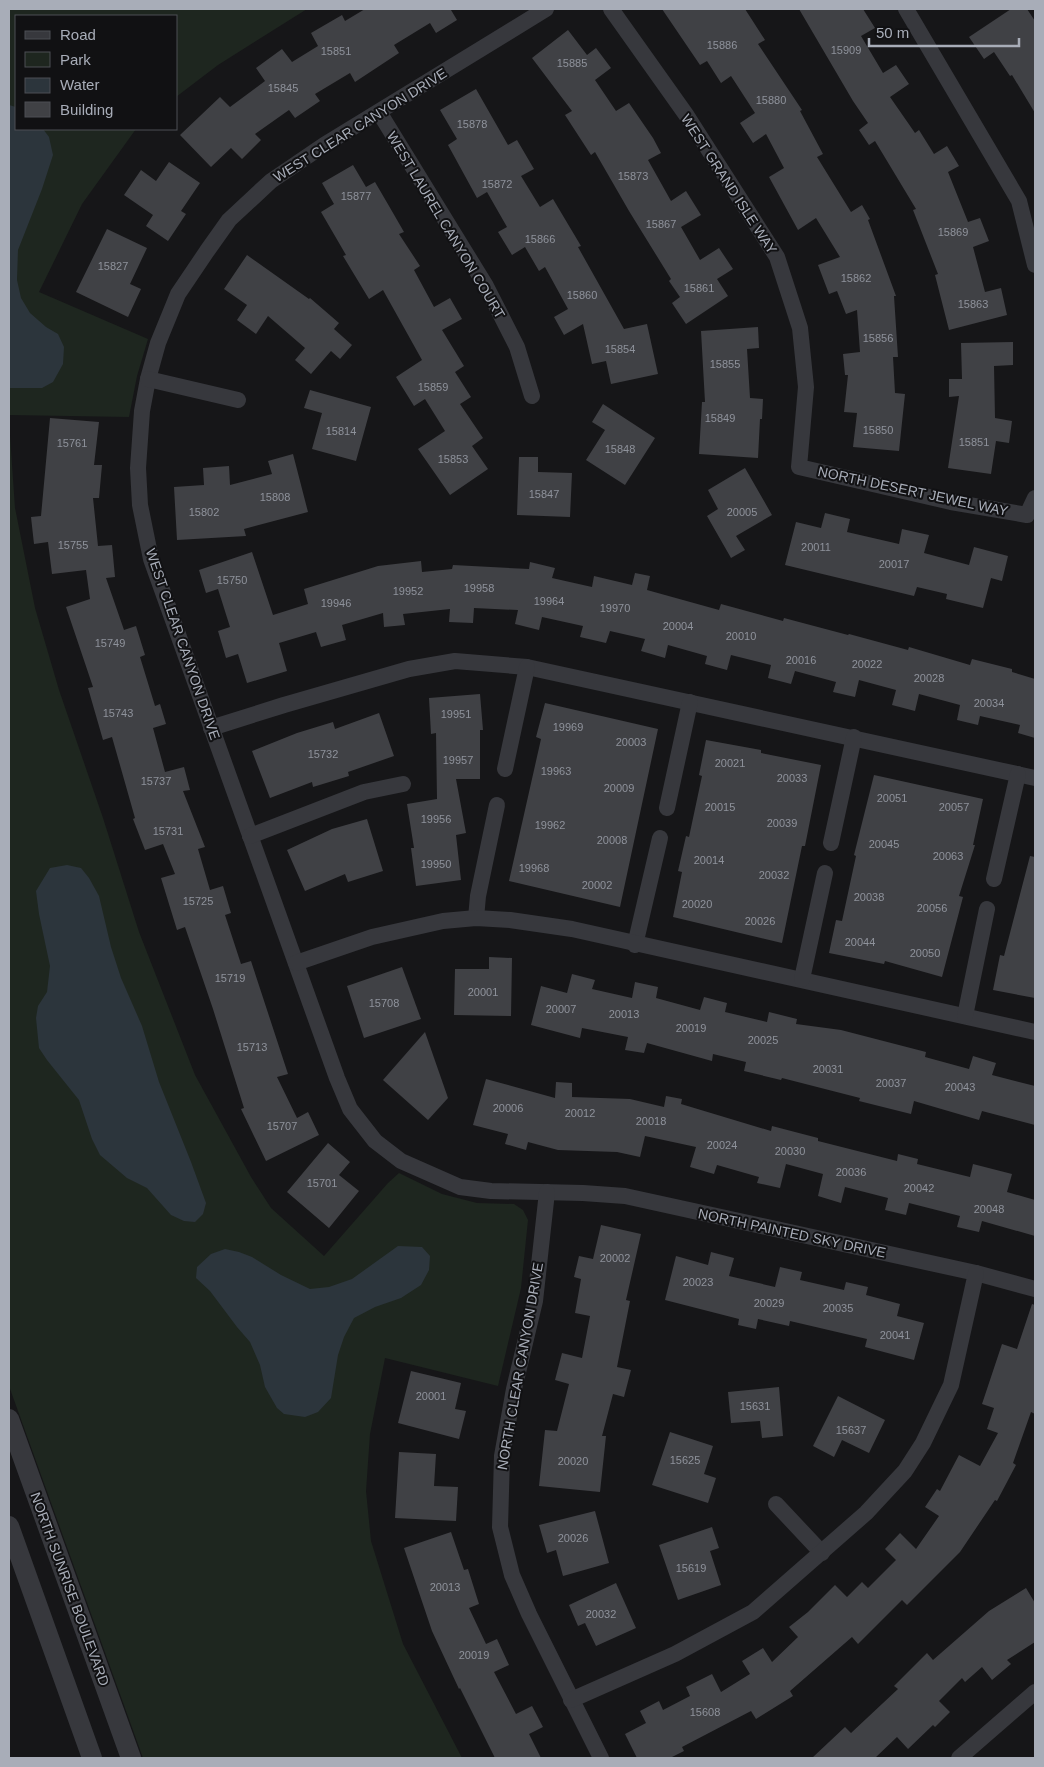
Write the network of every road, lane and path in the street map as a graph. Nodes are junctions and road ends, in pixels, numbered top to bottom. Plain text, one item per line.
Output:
1 (546, 9) edge
2 (611, 9) edge
3 (906, 9) edge
4 (379, 112) junction
5 (1035, 265) edge
6 (148, 379) junction
7 (532, 396) dead end
8 (238, 400) dead end
9 (798, 467) joint
10 (1035, 498) edge
11 (527, 667) junction
12 (690, 702) junction
13 (211, 728) junction
14 (854, 738) junction
15 (505, 769) dead end
16 (1018, 774) junction
17 (1035, 778) edge
18 (403, 784) dead end
19 (497, 805) dead end
20 (667, 808) dead end
21 (250, 836) junction
22 (660, 838) dead end
23 (831, 843) dead end
24 (825, 873) dead end
25 (994, 879) dead end
26 (987, 909) dead end
27 (476, 918) junction
28 (635, 944) junction
29 (296, 963) junction
30 (802, 979) junction
31 (965, 1016) junction
32 (1035, 1032) edge
33 (547, 1192) junction
34 (976, 1273) junction
35 (1035, 1289) edge
36 (9, 1419) edge
37 (776, 1504) dead end
38 (9, 1526) edge
39 (822, 1553) junction
40 (1035, 1692) edge
41 (571, 1700) junction
42 (92, 1758) edge
43 (130, 1758) edge
44 (601, 1758) edge
45 (958, 1758) edge

1 - 4 street, WEST CLEAR CANYON DRIVE
2 - 9 street, WEST GRAND ISLE WAY
3 - 5 street
4 - 6 street, WEST CLEAR CANYON DRIVE
4 - 7 street, WEST LAUREL CANYON COURT
6 - 8 street
6 - 13 street, WEST CLEAR CANYON DRIVE
9 - 10 street, NORTH DESERT JEWEL WAY
11 - 12 street
11 - 13 street
11 - 15 street
12 - 14 street
12 - 20 street
13 - 21 street, WEST CLEAR CANYON DRIVE
14 - 16 street
14 - 23 street
16 - 17 street
16 - 25 street
18 - 21 street
19 - 27 street
21 - 29 street, WEST CLEAR CANYON DRIVE
22 - 28 street
24 - 30 street
26 - 31 street
27 - 28 street
27 - 29 street
28 - 30 street
29 - 33 street, WEST CLEAR CANYON DRIVE
30 - 31 street
31 - 32 street
33 - 34 street, NORTH PAINTED SKY DRIVE
33 - 41 street, NORTH CLEAR CANYON DRIVE
34 - 35 street, NORTH PAINTED SKY DRIVE
34 - 39 street
36 - 43 street, NORTH SUNRISE BOULEVARD
37 - 39 street
38 - 42 street
39 - 41 street
40 - 45 street
41 - 44 street, NORTH CLEAR CANYON DRIVE

